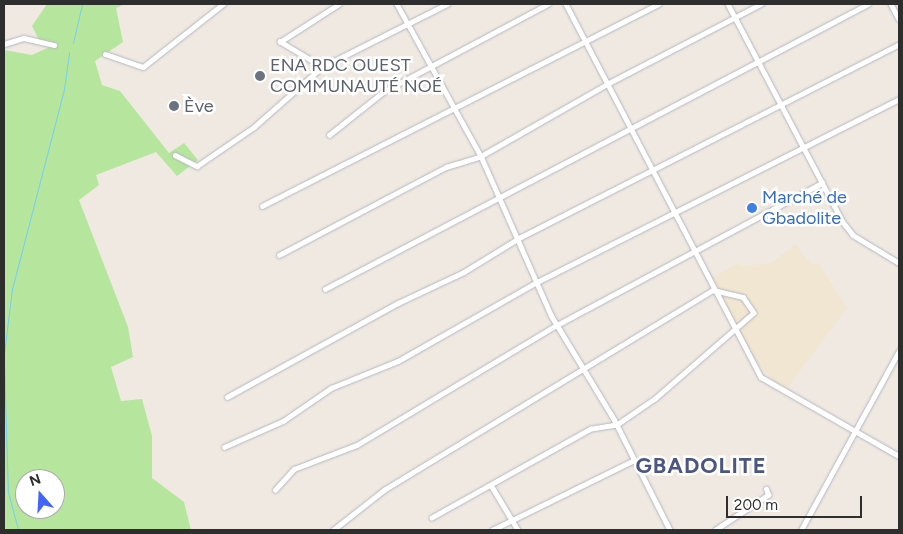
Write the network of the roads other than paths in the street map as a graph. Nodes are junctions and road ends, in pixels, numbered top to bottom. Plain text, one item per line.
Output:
1 (224, 4) edge
2 (338, 4) edge
3 (397, 4) edge
4 (447, 4) edge
5 (548, 4) edge
6 (566, 4) edge
7 (659, 4) edge
8 (728, 4) edge
9 (761, 4) edge
10 (868, 4) edge
11 (891, 4) edge
12 (735, 17) junction
13 (899, 19) edge
14 (407, 24) junction
15 (585, 40) junction
16 (4, 44) edge
17 (899, 44) edge
18 (54, 45) dead end
19 (105, 54) dead end
20 (759, 62) junction
21 (428, 65) junction
22 (322, 67) junction
23 (607, 84) junction
24 (899, 99) edge
25 (781, 104) junction
26 (452, 108) junction
27 (629, 128) junction
28 (329, 135) dead end
29 (805, 150) junction
30 (176, 155) dead end
31 (481, 156) junction
32 (652, 172) junction
33 (822, 183) junction
34 (500, 197) junction
35 (262, 206) dead end
36 (674, 215) junction
37 (519, 238) junction
38 (693, 252) junction
39 (279, 255) dead end
40 (899, 263) edge
41 (537, 282) junction
42 (324, 289) dead end
43 (713, 290) junction
44 (557, 325) junction
45 (735, 332) junction
46 (899, 351) edge
47 (583, 368) junction
48 (227, 397) dead end
49 (617, 425) junction
50 (856, 433) junction
51 (224, 446) dead end
52 (899, 456) edge
53 (634, 460) junction
54 (491, 485) junction
55 (766, 489) dead end
56 (275, 490) dead end
57 (432, 518) dead end
58 (513, 521) junction
59 (333, 530) edge
60 (492, 530) edge
61 (518, 530) edge
62 (670, 530) edge
63 (714, 530) edge
64 (801, 530) edge

1 - 19 street
2 - 22 street
3 - 14 street
4 - 14 street
5 - 21 street
6 - 15 street
7 - 15 street
8 - 12 street
9 - 12 street
10 - 20 street
11 - 13 street
12 - 20 street
12 - 23 street
14 - 21 street
14 - 22 street
15 - 23 street
15 - 26 street
16 - 18 street
17 - 25 street
20 - 25 street
20 - 27 street
21 - 26 street
21 - 28 street
22 - 30 street
23 - 27 street
23 - 31 street
24 - 29 street
25 - 29 street
25 - 32 street
26 - 31 street
26 - 35 street
27 - 32 street
27 - 34 street
29 - 33 street
29 - 36 street
31 - 34 street
31 - 39 street
32 - 36 street
32 - 37 street
33 - 38 street
33 - 40 street
34 - 37 street
34 - 42 street
36 - 38 street
36 - 41 street
37 - 41 street
37 - 48 street
38 - 43 street
38 - 44 street
41 - 44 street
41 - 51 street
43 - 45 street
43 - 45 street
43 - 47 street
44 - 47 street
44 - 56 street
45 - 49 street
45 - 50 street
46 - 50 street
47 - 49 street
47 - 59 street
49 - 53 street
49 - 54 street
50 - 52 street
50 - 64 street
53 - 58 street
53 - 62 street
54 - 57 street
54 - 58 street
55 - 63 street
58 - 60 street
58 - 61 street

